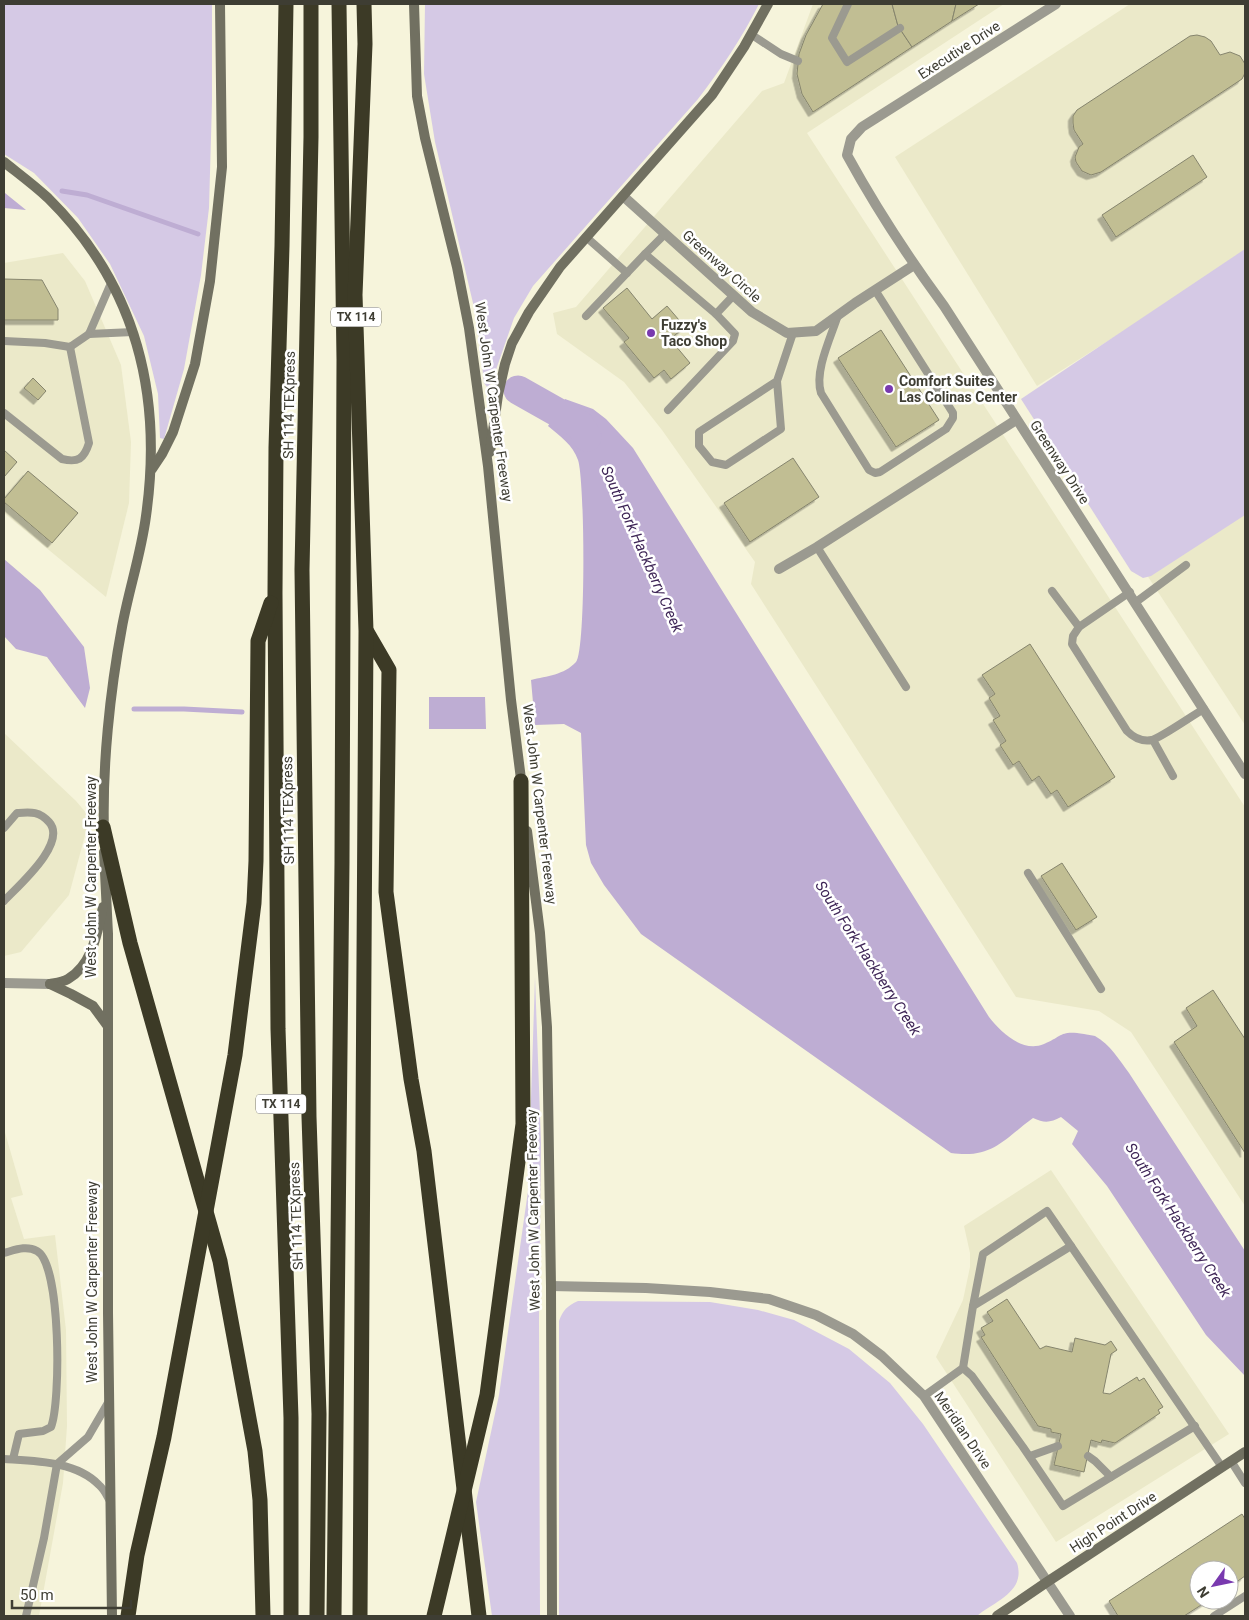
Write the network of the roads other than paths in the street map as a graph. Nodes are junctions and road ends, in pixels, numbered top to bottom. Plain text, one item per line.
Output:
1 (220, 4) edge
2 (286, 4) edge
3 (311, 4) edge
4 (340, 4) edge
5 (364, 4) edge
6 (414, 4) edge
7 (768, 4) edge
8 (855, 4) edge
9 (1056, 4) edge
10 (846, 7) edge
11 (900, 28) dead end
12 (752, 35) junction
13 (798, 61) dead end
14 (876, 119) joint
15 (4, 162) edge
16 (623, 196) junction
17 (666, 234) junction
18 (586, 237) junction
19 (645, 254) junction
20 (914, 265) junction
21 (627, 273) junction
22 (111, 283) junction
23 (875, 290) junction
24 (734, 296) junction
25 (716, 314) junction
26 (586, 316) dead end
27 (838, 316) junction
28 (133, 332) junction
29 (792, 332) junction
30 (89, 334) junction
31 (4, 341) edge
32 (70, 348) junction
33 (777, 382) junction
34 (668, 410) dead end
35 (4, 413) edge
36 (1016, 420) junction
37 (488, 466) junction
38 (151, 471) junction
39 (817, 547) junction
40 (1186, 565) dead end
41 (779, 569) dead end
42 (1052, 591) dead end
43 (1130, 592) junction
44 (275, 593) junction
45 (1136, 602) junction
46 (1079, 628) junction
47 (366, 631) junction
48 (906, 687) dead end
49 (1204, 709) junction
50 (1153, 740) junction
51 (1245, 774) edge
52 (1173, 776) dead end
53 (521, 781) junction
54 (103, 827) junction
55 (4, 828) edge
56 (1028, 873) dead end
57 (106, 893) junction
58 (4, 901) edge
59 (4, 983) edge
60 (50, 984) junction
61 (1101, 989) dead end
62 (107, 1025) junction
63 (1071, 1246) junction
64 (4, 1253) edge
65 (551, 1286) junction
66 (973, 1306) junction
67 (963, 1368) junction
68 (924, 1396) junction
69 (109, 1401) junction
70 (1194, 1426) junction
71 (1058, 1446) dead end
72 (1245, 1452) edge
73 (1030, 1456) junction
74 (1088, 1456) dead end
75 (4, 1458) edge
76 (13, 1459) junction
77 (57, 1464) junction
78 (1227, 1464) junction
79 (1111, 1477) junction
80 (1245, 1483) edge
81 (110, 1501) junction
82 (1046, 1582) junction
83 (1245, 1596) edge
84 (26, 1616) edge
85 (112, 1616) edge
86 (128, 1616) edge
87 (263, 1616) edge
88 (291, 1616) edge
89 (317, 1616) edge
90 (334, 1616) edge
91 (360, 1616) edge
92 (434, 1616) edge
93 (480, 1616) edge
94 (552, 1616) edge
95 (997, 1616) edge
96 (1070, 1616) edge
97 (1214, 1616) edge

1 - 38 main road, West John W Carpenter Freeway
2 - 44 highway, TX 114
3 - 89 highway, SH 114 TEXpress
4 - 90 highway
5 - 47 highway, TX 114
6 - 37 main road, West John W Carpenter Freeway
7 - 12 main road
8 - 10 lane
9 - 14 street, Executive Drive
10 - 11 lane
12 - 13 lane
12 - 16 main road
14 - 20 street, Greenway Drive
15 - 22 main road
16 - 17 street, Greenway Circle
16 - 18 main road
17 - 19 lane
17 - 24 street, Greenway Circle
18 - 21 lane
18 - 37 main road
19 - 21 lane
19 - 25 lane
20 - 23 street, Greenway Circle
20 - 36 street, Greenway Drive
21 - 26 lane
22 - 28 main road
22 - 30 lane
23 - 27 street, Greenway Circle
23 - 27 lane
24 - 25 lane
24 - 29 street, Greenway Circle
25 - 34 lane
27 - 29 street, Greenway Circle
28 - 30 lane
28 - 38 main road
29 - 33 lane
30 - 32 lane
31 - 32 lane
32 - 35 lane
33 - 33 lane
36 - 39 street
36 - 43 street, Greenway Drive
37 - 53 main road, West John W Carpenter Freeway
38 - 54 main road, West John W Carpenter Freeway
39 - 41 street
39 - 48 lane
40 - 45 lane
42 - 46 lane
43 - 45 street, Greenway Drive
43 - 46 lane
44 - 86 highway
44 - 88 highway, TX 114
45 - 49 street, Greenway Drive
46 - 50 lane
47 - 91 highway, TX 114
47 - 93 highway
49 - 50 lane
49 - 51 street, Greenway Drive
50 - 52 lane
53 - 65 main road, West John W Carpenter Freeway
53 - 92 highway
54 - 57 main road, West John W Carpenter Freeway
54 - 87 highway
55 - 58 lane
56 - 61 lane
57 - 60 main road
57 - 62 main road, West John W Carpenter Freeway
59 - 60 street
60 - 62 main road
62 - 69 main road, West John W Carpenter Freeway
63 - 66 lane
63 - 66 lane
63 - 70 lane
64 - 76 lane
65 - 68 street, Meridian Drive
65 - 94 main road, West John W Carpenter Freeway
66 - 67 lane
67 - 68 lane
67 - 73 lane
68 - 82 street, Meridian Drive
69 - 77 lane
69 - 81 main road, West John W Carpenter Freeway
70 - 78 lane
70 - 79 lane
71 - 73 lane
72 - 78 main road, High Point Drive
73 - 79 lane
74 - 79 lane
75 - 76 lane
76 - 77 lane
77 - 81 lane
77 - 84 lane
78 - 80 lane
78 - 82 main road, High Point Drive
81 - 85 main road, West John W Carpenter Freeway
82 - 95 main road, High Point Drive
82 - 96 street, Meridian Drive
83 - 97 lane

